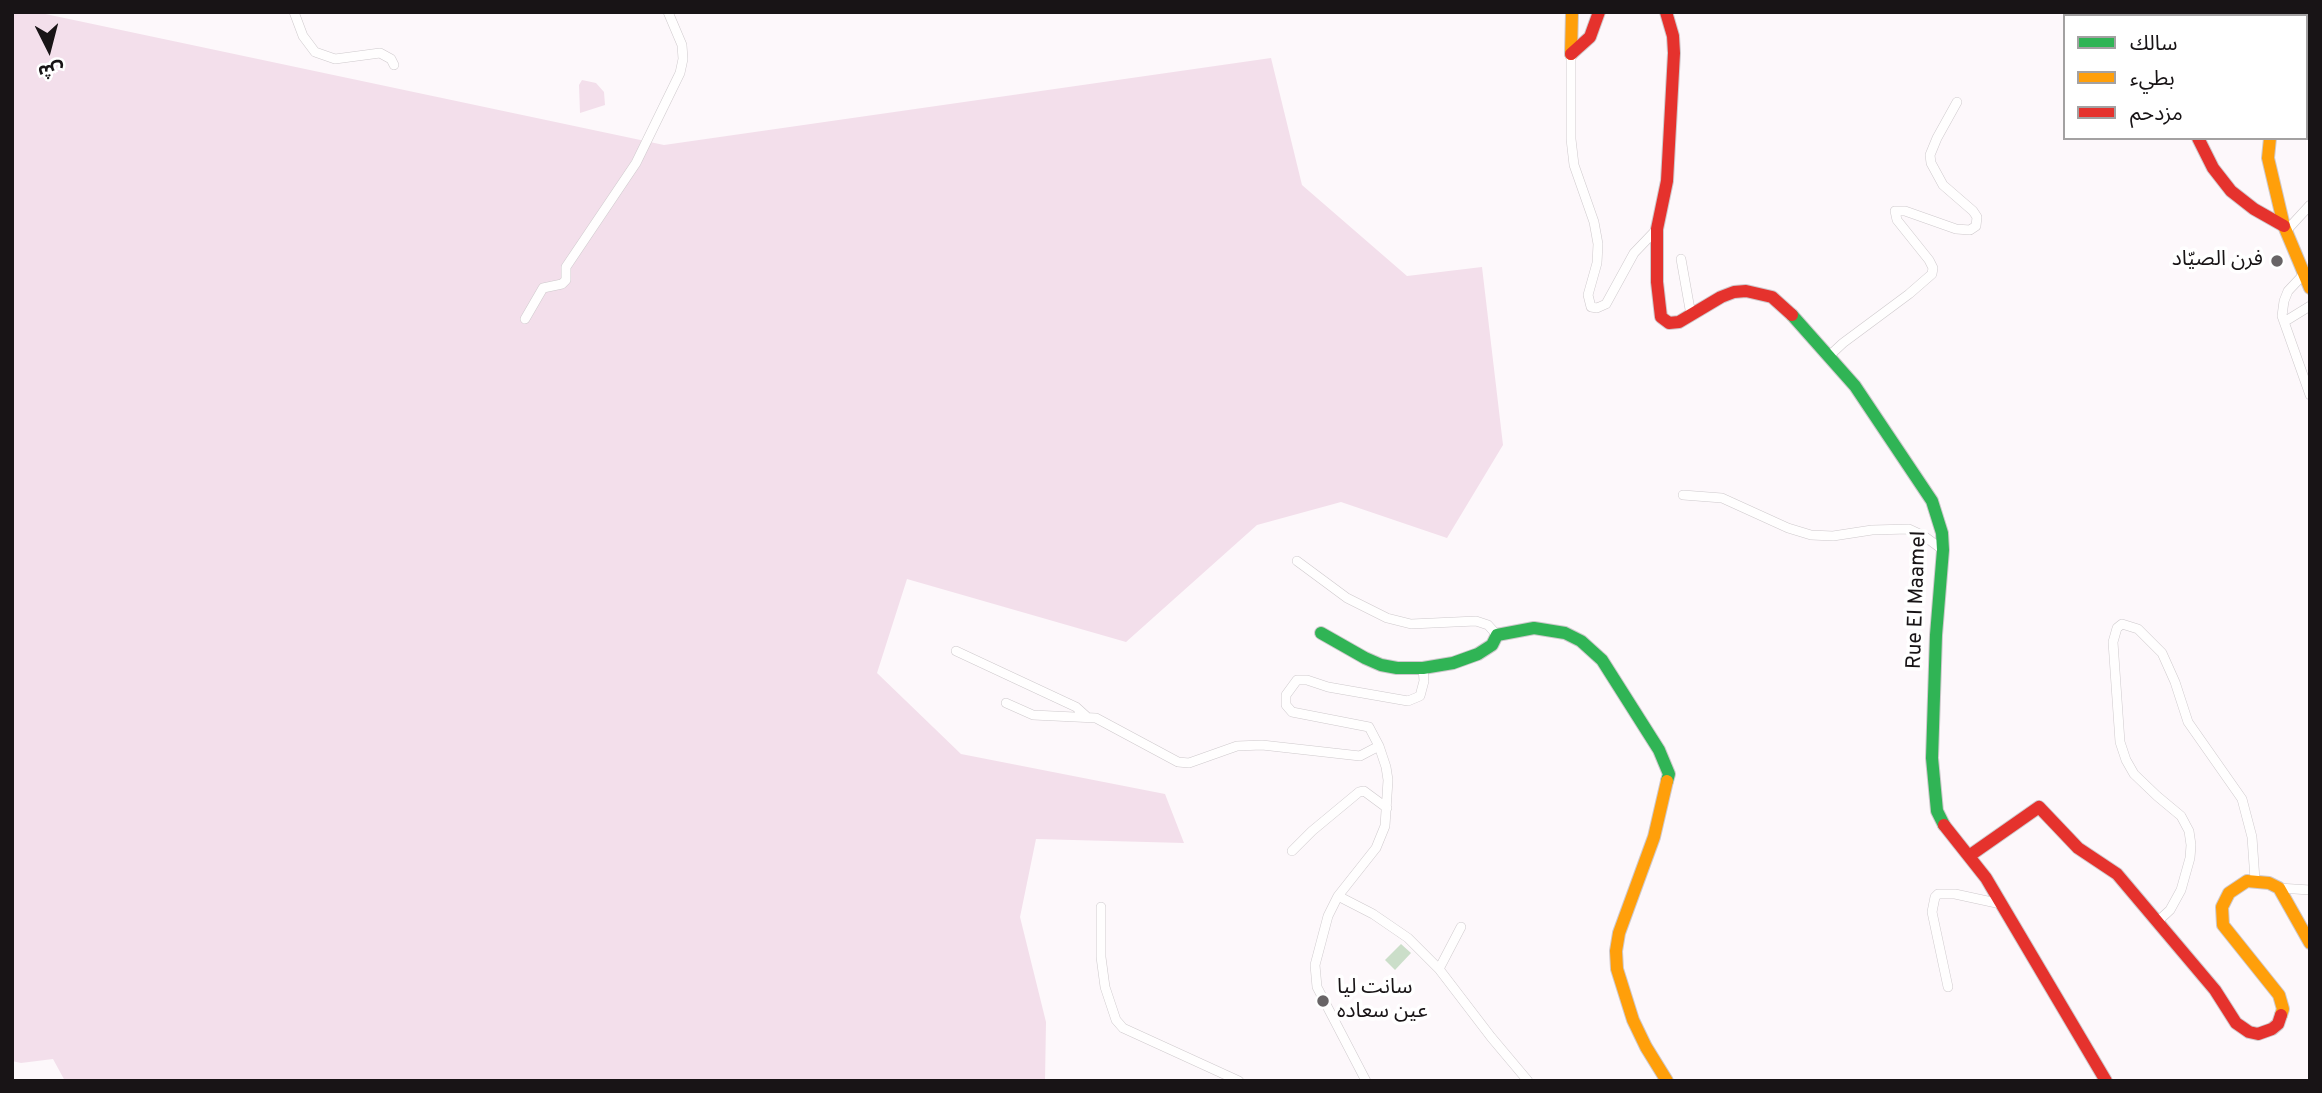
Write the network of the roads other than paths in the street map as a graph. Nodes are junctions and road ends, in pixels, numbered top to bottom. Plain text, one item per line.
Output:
1 (294, 12) edge
2 (668, 12) edge
3 (1573, 12) edge
4 (1599, 12) edge
5 (1667, 12) edge
6 (1571, 54) junction
7 (394, 65) dead end
8 (1957, 102) dead end
9 (2199, 140) edge
10 (2269, 140) edge
11 (2310, 205) edge
12 (2285, 228) junction
13 (1657, 229) junction
14 (1681, 259) dead end
15 (2304, 274) junction
16 (2310, 288) edge
17 (2310, 306) edge
18 (1691, 315) junction
19 (525, 319) dead end
20 (2284, 323) junction
21 (1829, 356) junction
22 (2310, 395) edge
23 (1683, 495) dead end
24 (1943, 550) junction
25 (1297, 561) dead end
26 (1321, 633) dead end
27 (1497, 635) junction
28 (956, 651) dead end
29 (1423, 668) junction
30 (1006, 703) dead end
31 (1086, 716) junction
32 (1380, 746) junction
33 (1387, 808) junction
34 (1292, 851) dead end
35 (1969, 856) junction
36 (2255, 880) junction
37 (2279, 888) junction
38 (2310, 890) edge
39 (1338, 896) junction
40 (2001, 904) junction
41 (1101, 907) dead end
42 (2158, 920) junction
43 (1461, 927) dead end
44 (2310, 943) edge
45 (1439, 969) junction
46 (1948, 987) dead end
47 (1239, 1081) edge
48 (1366, 1081) edge
49 (1528, 1081) edge
50 (1667, 1081) edge
51 (2106, 1081) edge

1 - 7 street
2 - 19 street
3 - 6 street
4 - 6 street
5 - 13 street
6 - 13 street
8 - 21 street
9 - 12 street
10 - 12 street
11 - 12 street
12 - 15 street
13 - 18 street, Rue El Maamel
14 - 18 street
15 - 16 street
15 - 20 street
17 - 20 street
18 - 21 street, Rue El Maamel
20 - 22 street
21 - 24 street, Rue El Maamel
23 - 24 street
24 - 35 street, Rue El Maamel
25 - 27 street
26 - 29 street
27 - 29 street
27 - 50 street
28 - 31 street
29 - 32 street
30 - 31 street
31 - 32 street
32 - 33 street
33 - 34 street
33 - 39 street
35 - 40 street, Rue El Maamel
35 - 42 street
36 - 37 street
36 - 42 street
36 - 42 street
37 - 38 street
37 - 44 street
39 - 45 street
39 - 48 street
40 - 46 street
40 - 51 street, Rue El Maamel
41 - 47 street
43 - 45 street
45 - 49 street

